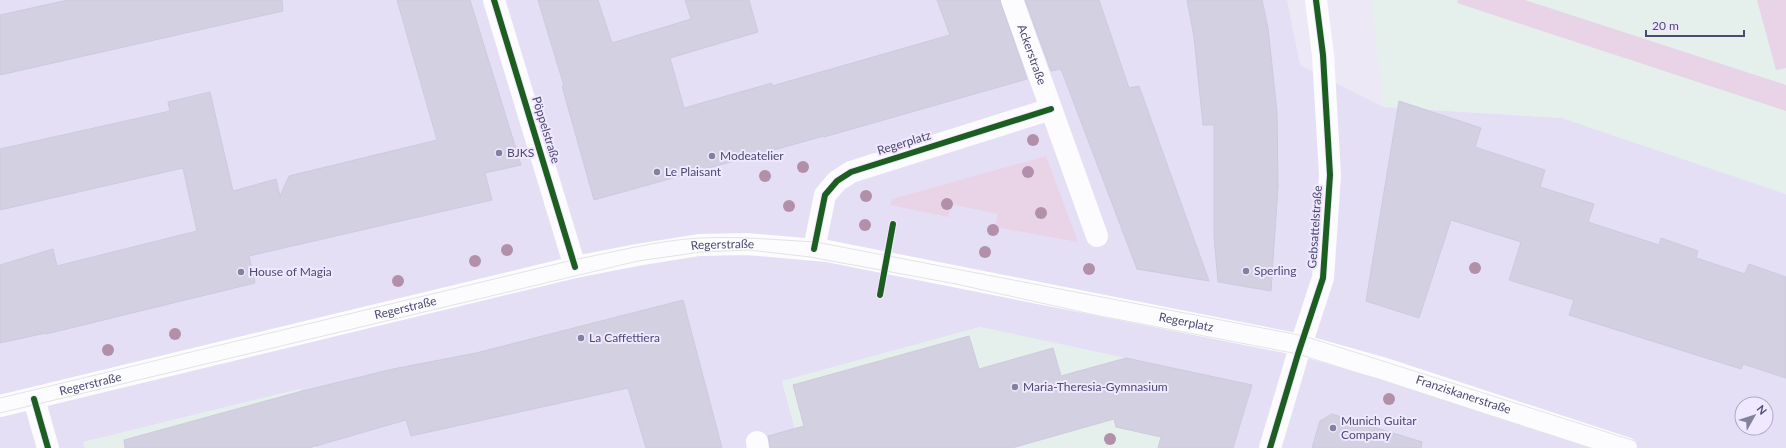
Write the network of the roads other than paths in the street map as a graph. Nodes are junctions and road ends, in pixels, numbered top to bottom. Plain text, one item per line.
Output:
1 (494, 0) edge
2 (1012, 0) edge
3 (1316, 0) edge
4 (1051, 109) junction
5 (1097, 236) dead end
6 (814, 250) junction
7 (575, 267) junction
8 (1301, 345) junction
9 (34, 399) junction
10 (0, 406) edge
11 (48, 448) edge
12 (1270, 448) edge
13 (1626, 448) edge

1 - 7 main road, Pöppelstraße
2 - 4 main road, Ackerstraße
3 - 8 main road, Gebsattelstraße
4 - 5 main road
4 - 6 main road, Regerplatz
6 - 7 main road, Regerstraße
6 - 8 main road, Regerplatz
7 - 9 main road, Regerstraße
8 - 12 main road, Gebsattelstraße
8 - 13 main road, Franziskanerstraße
9 - 10 main road, Regerstraße
9 - 11 main road

